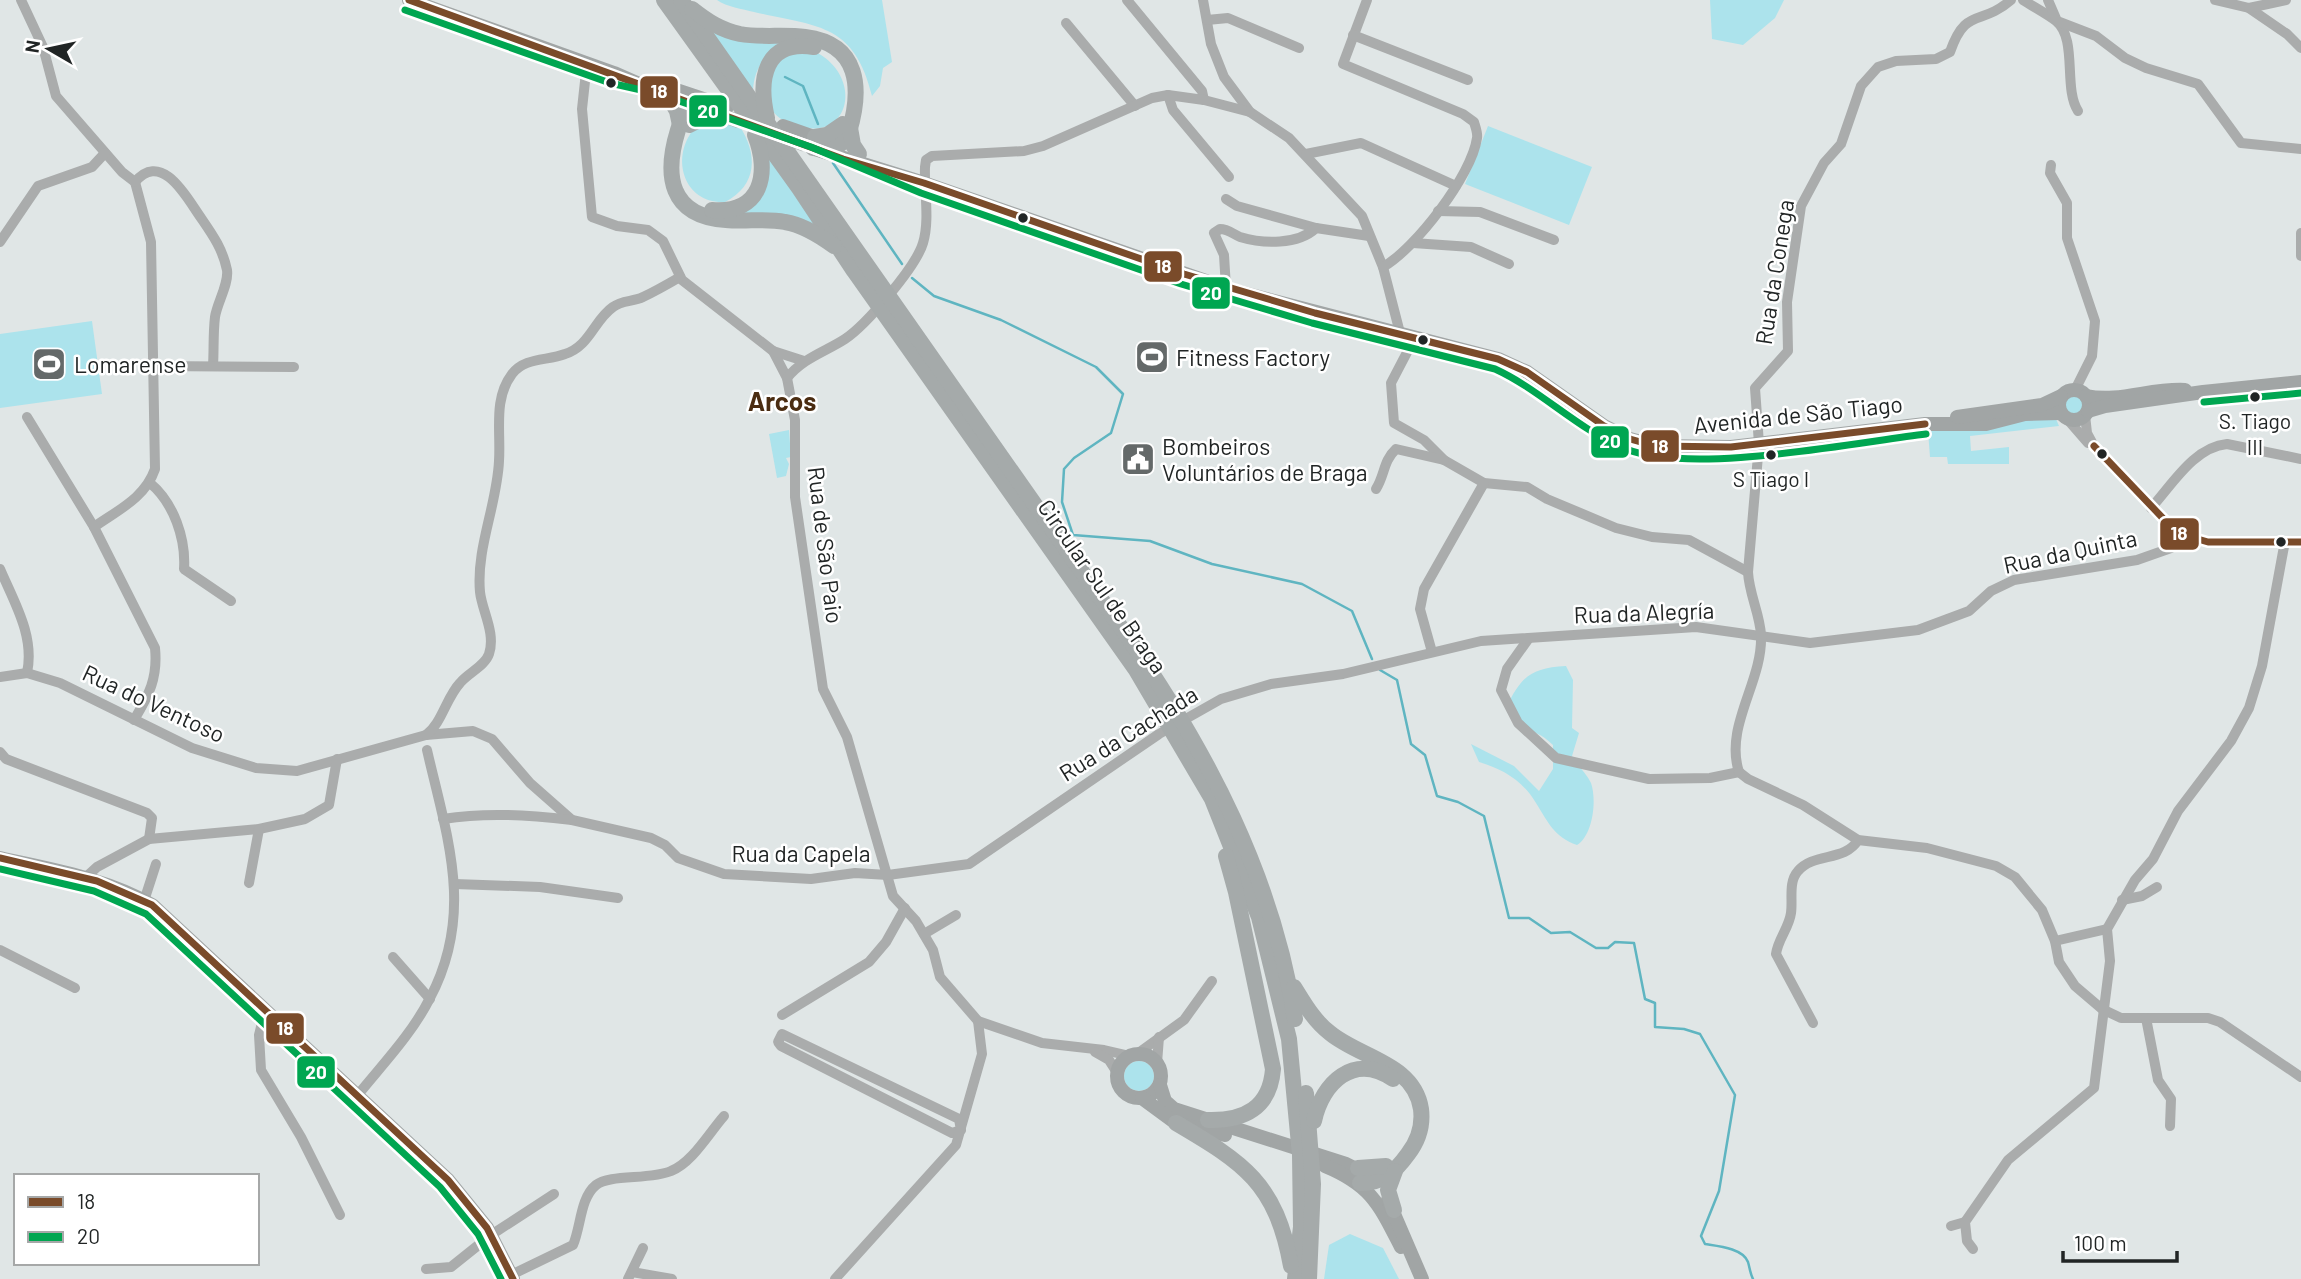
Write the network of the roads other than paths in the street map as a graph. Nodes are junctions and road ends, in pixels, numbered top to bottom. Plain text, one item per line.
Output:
1 (21, 0) edge
2 (407, 0) edge
3 (664, 0) edge
4 (681, 0) edge
5 (1127, 0) edge
6 (1203, 0) edge
7 (1367, 0) edge
8 (2011, 0) edge
9 (2023, 0) edge
10 (2049, 0) edge
11 (2215, 0) edge
12 (2286, 0) edge
13 (431, 4) edge
14 (2249, 8) junction
15 (1207, 20) junction
16 (2057, 21) junction
17 (1066, 23) dead end
18 (1353, 35) junction
19 (1299, 48) dead end
20 (2301, 48) edge
21 (587, 63) junction
22 (614, 73) junction
23 (1468, 80) dead end
24 (1168, 96) junction
25 (669, 97) junction
26 (689, 98) junction
27 (1205, 100) junction
28 (1135, 106) junction
29 (717, 107) junction
30 (2078, 111) dead end
31 (1250, 112) junction
32 (743, 120) junction
33 (684, 125) junction
34 (776, 125) junction
35 (846, 126) junction
36 (814, 142) junction
37 (2301, 149) edge
38 (104, 153) junction
39 (840, 153) junction
40 (859, 154) junction
41 (1306, 155) junction
42 (2051, 164) dead end
43 (1229, 177) dead end
44 (135, 182) junction
45 (924, 183) junction
46 (1456, 186) junction
47 (1226, 199) dead end
48 (1438, 211) junction
49 (1316, 228) junction
50 (2301, 233) edge
51 (1369, 236) junction
52 (1554, 240) dead end
53 (0, 242) edge
54 (1413, 243) junction
55 (842, 253) junction
56 (2301, 256) edge
57 (1509, 264) dead end
58 (860, 266) junction
59 (1383, 267) junction
60 (680, 277) junction
61 (1226, 288) junction
62 (1407, 335) junction
63 (773, 351) junction
64 (804, 361) junction
65 (154, 366) junction
66 (213, 366) junction
67 (294, 367) dead end
68 (787, 378) junction
69 (2301, 382) edge
70 (2079, 402) junction
71 (2064, 416) junction
72 (27, 417) dead end
73 (1926, 425) junction
74 (1759, 444) junction
75 (2094, 446) junction
76 (2301, 458) edge
77 (1444, 460) junction
78 (150, 483) junction
79 (1483, 483) junction
80 (1376, 489) dead end
81 (2151, 509) junction
82 (94, 527) junction
83 (2188, 538) junction
84 (2285, 541) junction
85 (2301, 542) edge
86 (0, 569) edge
87 (1748, 572) junction
88 (231, 601) dead end
89 (1761, 635) junction
90 (1528, 638) junction
91 (1432, 652) junction
92 (27, 673) junction
93 (0, 677) edge
94 (134, 720) junction
95 (426, 735) junction
96 (1184, 735) junction
97 (427, 750) dead end
98 (0, 752) edge
99 (337, 759) junction
100 (1739, 772) junction
101 (443, 819) junction
102 (572, 820) junction
103 (259, 829) junction
104 (149, 839) junction
105 (1858, 840) junction
106 (0, 858) edge
107 (156, 864) dead end
108 (888, 875) junction
109 (85, 878) junction
110 (249, 883) dead end
111 (455, 884) junction
112 (2157, 887) dead end
113 (618, 898) dead end
114 (2122, 900) junction
115 (144, 901) junction
116 (905, 908) junction
117 (956, 915) dead end
118 (2107, 929) junction
119 (924, 934) junction
120 (2055, 941) junction
121 (0, 950) edge
122 (393, 957) dead end
123 (1289, 979) junction
124 (1212, 981) dead end
125 (75, 988) dead end
126 (430, 999) junction
127 (2102, 1009) junction
128 (265, 1011) junction
129 (782, 1015) dead end
130 (2146, 1018) junction
131 (978, 1020) junction
132 (1813, 1023) dead end
133 (1158, 1037) junction
134 (1090, 1049) junction
135 (1134, 1055) junction
136 (1157, 1063) junction
137 (849, 1065) junction
138 (1118, 1074) junction
139 (843, 1077) junction
140 (2301, 1077) edge
141 (1160, 1084) junction
142 (906, 1093) junction
143 (357, 1096) junction
144 (1142, 1098) junction
145 (900, 1106) junction
146 (724, 1116) dead end
147 (1208, 1121) junction
148 (1175, 1123) junction
149 (2170, 1126) dead end
150 (961, 1130) junction
151 (1306, 1132) junction
152 (1391, 1168) junction
153 (1307, 1182) junction
154 (1366, 1182) junction
155 (554, 1194) dead end
156 (1394, 1210) junction
157 (340, 1215) dead end
158 (1965, 1222) junction
159 (1951, 1226) dead end
160 (491, 1235) junction
161 (643, 1248) dead end
162 (1973, 1249) dead end
163 (426, 1269) dead end
164 (630, 1276) edge
165 (512, 1277) edge
166 (673, 1279) edge
167 (835, 1279) edge
168 (1294, 1279) edge
169 (1309, 1279) edge
170 (1419, 1279) edge

1 - 38 street
2 - 13 main road
3 - 32 highway, Circular Sul de Braga
4 - 34 highway, Circular Sul de Braga
4 - 35 highway
5 - 27 street
6 - 15 street
7 - 18 street
8 - 74 street, Rua da Conega
9 - 16 street
10 - 16 street
11 - 14 street
12 - 14 street
13 - 21 main road
14 - 20 street
15 - 19 street
15 - 31 street
16 - 30 street
16 - 37 street
17 - 28 street
18 - 23 street
18 - 46 street
21 - 22 main road
21 - 60 street, Rua de São Paio
22 - 25 main road
22 - 26 main road
24 - 27 street
24 - 28 street
24 - 43 street
25 - 26 main road
25 - 33 highway
26 - 29 highway
26 - 33 highway
27 - 31 street
28 - 45 street
29 - 32 main road
29 - 33 highway
31 - 41 street
32 - 33 highway
32 - 55 highway, Circular Sul de Braga
33 - 55 highway
34 - 35 highway
34 - 36 main road
34 - 58 highway, Circular Sul de Braga
35 - 36 highway
35 - 39 highway
35 - 40 highway
36 - 39 highway
38 - 44 street
38 - 53 street
39 - 40 main road
39 - 45 main road
40 - 45 main road
41 - 46 street
41 - 51 street
42 - 70 street
44 - 65 street
44 - 66 street
45 - 61 main road, Avenida de São Tiago
45 - 64 street
46 - 48 street
47 - 49 street
48 - 52 street
48 - 54 street
49 - 51 street
49 - 61 street
50 - 56 street
51 - 59 street
54 - 57 street
54 - 59 street
55 - 58 highway, Circular Sul de Braga
58 - 96 highway, Circular Sul de Braga
59 - 62 street
60 - 63 street, Rua de São Paio
60 - 95 street
61 - 62 main road, Avenida de São Tiago
62 - 74 main road, Avenida de São Tiago
62 - 77 street
63 - 64 street
63 - 68 street, Rua de São Paio
64 - 68 street
65 - 66 street
65 - 78 street
66 - 67 street
68 - 108 street, Rua de São Paio
69 - 70 main road, Avenida de São Tiago
70 - 71 main road
70 - 71 main road, Avenida de São Tiago
70 - 73 main road, Avenida de São Tiago
70 - 75 street
71 - 73 main road, Avenida de São Tiago
71 - 75 street
72 - 82 street
73 - 74 main road, Avenida de São Tiago
74 - 87 street
75 - 81 street
76 - 81 street
77 - 79 street
77 - 80 street
78 - 82 street
78 - 88 street
79 - 87 street
79 - 91 street
81 - 83 street
82 - 94 street
83 - 84 street
83 - 89 street, Rua da Quinta
84 - 85 street
84 - 114 street
86 - 92 street
87 - 89 street
89 - 90 street, Rua da Alegría
89 - 100 street
90 - 91 street, Rua da Cachada
90 - 100 street
91 - 108 street, Rua da Cachada
92 - 93 street
92 - 94 street, Rua do Ventoso
94 - 99 street, Rua do Ventoso
95 - 99 street, Rua do Ventoso
95 - 102 street, Rua da Capela
96 - 123 highway, Circular Sul de Braga
96 - 147 highway
96 - 151 highway, Circular Sul de Braga
97 - 101 street
98 - 104 street
99 - 103 street
100 - 105 street
101 - 102 street
101 - 111 street
102 - 108 street, Rua da Capela
103 - 104 street
103 - 110 street
104 - 109 street
105 - 120 street
105 - 132 street
106 - 109 main road
107 - 115 street
108 - 116 street, Rua de São Paio
109 - 115 main road
111 - 113 street
111 - 126 street
112 - 114 street
114 - 118 street
115 - 128 main road
116 - 119 street, Rua de São Paio
116 - 129 street
117 - 119 street
118 - 120 street
118 - 127 street
119 - 131 street, Rua de São Paio
120 - 127 street
121 - 125 street
122 - 126 street
123 - 151 highway, Circular Sul de Braga
123 - 152 highway
124 - 133 street
126 - 143 street
127 - 130 street
127 - 158 street
128 - 143 main road
128 - 157 street
130 - 140 street
130 - 149 street
131 - 134 street
131 - 150 street
133 - 135 street
133 - 136 street
134 - 135 street
134 - 138 street
135 - 136 main road
135 - 138 main road
136 - 141 main road
137 - 139 street
137 - 139 street
137 - 142 street
138 - 144 main road
139 - 145 street
141 - 144 main road
141 - 147 main road
142 - 145 street
142 - 150 street
143 - 160 main road
144 - 148 main road
145 - 150 street
146 - 165 street
147 - 154 main road
148 - 154 main road
148 - 168 highway
150 - 167 street
151 - 152 highway
151 - 153 highway, Circular Sul de Braga
152 - 154 highway
152 - 156 highway
153 - 168 highway, Circular Sul de Braga
153 - 169 highway, Circular Sul de Braga
154 - 156 main road
154 - 170 main road
155 - 160 street
156 - 170 main road
158 - 159 street
158 - 162 street
160 - 163 street
160 - 165 main road
161 - 164 street
164 - 166 street

